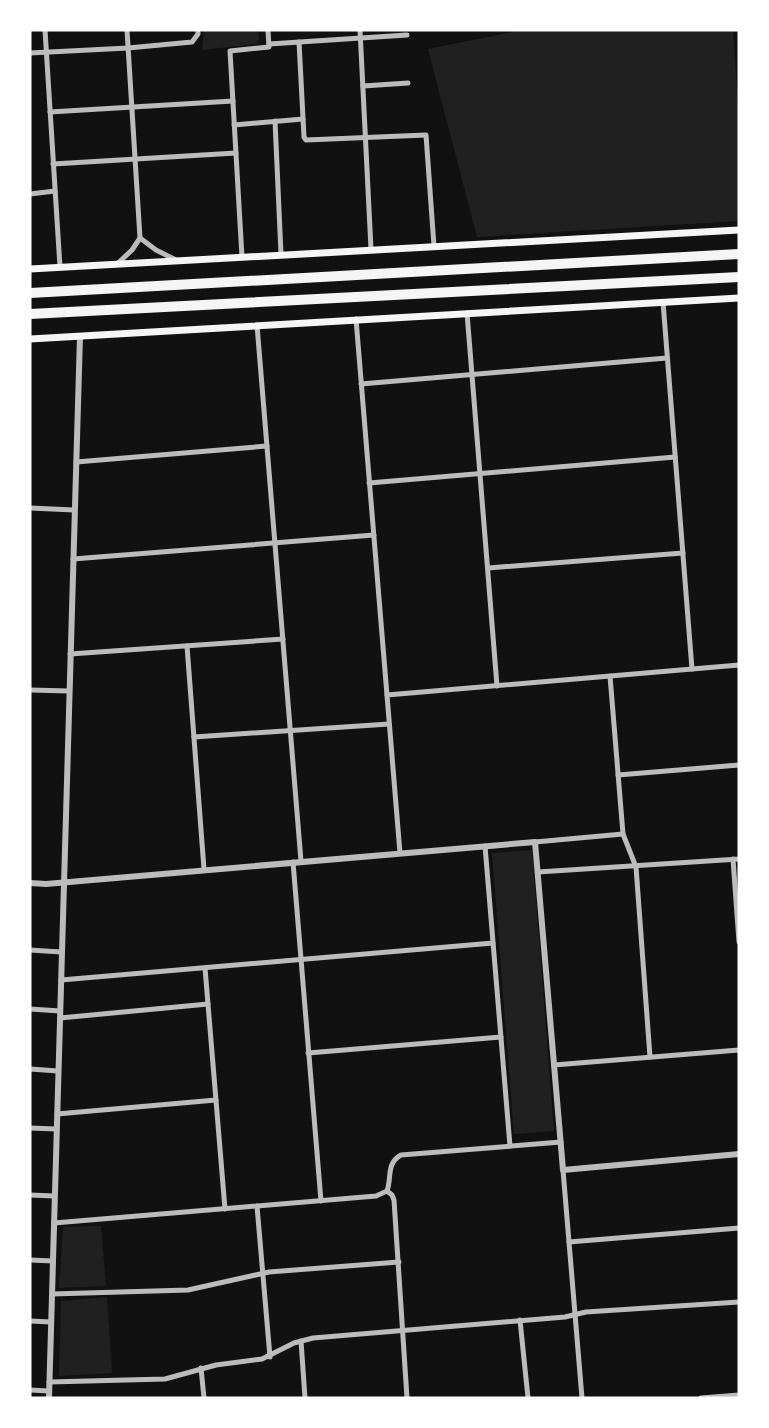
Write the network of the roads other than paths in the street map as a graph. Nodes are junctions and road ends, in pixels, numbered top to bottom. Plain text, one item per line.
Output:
1 (45, 30) edge
2 (127, 30) edge
3 (198, 30) edge
4 (268, 30) edge
5 (360, 30) edge
6 (407, 35) dead end
7 (360, 38) junction
8 (299, 42) junction
9 (269, 45) junction
10 (128, 48) junction
11 (46, 52) junction
12 (30, 53) edge
13 (408, 83) dead end
14 (363, 86) junction
15 (233, 101) junction
16 (132, 108) junction
17 (50, 112) junction
18 (303, 119) junction
19 (275, 121) junction
20 (234, 125) junction
21 (365, 137) junction
22 (236, 153) junction
23 (135, 159) junction
24 (53, 164) junction
25 (55, 191) junction
26 (30, 194) edge
27 (739, 230) edge
28 (140, 238) junction
29 (434, 246) junction
30 (372, 249) junction
31 (281, 254) junction
32 (739, 254) edge
33 (242, 257) junction
34 (177, 261) junction
35 (117, 264) junction
36 (60, 267) junction
37 (30, 269) edge
38 (739, 277) edge
39 (30, 293) edge
40 (739, 298) edge
41 (663, 302) junction
42 (467, 313) junction
43 (30, 314) edge
44 (356, 319) junction
45 (257, 325) junction
46 (80, 336) junction
47 (30, 339) edge
48 (667, 358) junction
49 (472, 375) junction
50 (361, 384) junction
51 (267, 446) junction
52 (675, 457) junction
53 (76, 462) junction
54 (480, 474) junction
55 (369, 483) junction
56 (30, 508) edge
57 (75, 510) junction
58 (374, 535) junction
59 (275, 543) junction
60 (683, 552) junction
61 (73, 559) junction
62 (488, 568) junction
63 (283, 639) junction
64 (187, 646) junction
65 (70, 654) junction
66 (739, 665) edge
67 (692, 669) junction
68 (610, 676) junction
69 (497, 685) junction
70 (30, 690) edge
71 (69, 691) junction
72 (387, 695) junction
73 (390, 723) junction
74 (290, 730) junction
75 (194, 737) junction
76 (739, 765) edge
77 (618, 775) junction
78 (623, 834) junction
79 (535, 842) junction
80 (485, 846) junction
81 (400, 853) junction
82 (736, 859) edge
83 (301, 861) junction
84 (293, 862) junction
85 (636, 867) junction
86 (204, 869) junction
87 (538, 872) junction
88 (63, 882) junction
89 (30, 883) edge
90 (739, 942) edge
91 (493, 943) junction
92 (30, 950) edge
93 (61, 951) junction
94 (301, 960) junction
95 (205, 968) junction
96 (61, 980) junction
97 (208, 1004) junction
98 (30, 1009) edge
99 (60, 1015) junction
100 (501, 1037) junction
101 (739, 1050) edge
102 (309, 1054) junction
103 (650, 1057) junction
104 (554, 1065) junction
105 (30, 1069) edge
106 (58, 1071) junction
107 (216, 1100) junction
108 (57, 1114) junction
109 (30, 1128) edge
110 (57, 1129) junction
111 (561, 1142) junction
112 (510, 1146) junction
113 (739, 1153) edge
114 (563, 1170) junction
115 (387, 1191) junction
116 (30, 1195) edge
117 (54, 1196) junction
118 (321, 1201) junction
119 (257, 1206) junction
120 (225, 1209) junction
121 (54, 1223) junction
122 (739, 1228) edge
123 (569, 1241) junction
124 (30, 1260) edge
125 (53, 1261) junction
126 (399, 1262) junction
127 (263, 1274) junction
128 (52, 1294) junction
129 (739, 1302) edge
130 (575, 1315) junction
131 (520, 1320) junction
132 (30, 1321) edge
133 (51, 1322) junction
134 (404, 1330) junction
135 (301, 1340) junction
136 (270, 1357) junction
137 (201, 1368) junction
138 (49, 1382) junction
139 (30, 1390) edge
140 (49, 1394) edge
141 (739, 1395) edge
142 (204, 1398) edge
143 (305, 1398) edge
144 (407, 1398) edge
145 (528, 1398) edge
146 (582, 1398) edge
147 (701, 1398) edge

1 - 11 street
2 - 10 street
3 - 10 street
4 - 9 street
5 - 7 street
6 - 7 street
7 - 8 street
7 - 14 street
8 - 9 street
8 - 18 street
9 - 15 street
10 - 11 street
10 - 16 street
11 - 12 street
11 - 17 street
13 - 14 street
14 - 21 street
15 - 16 street
15 - 20 street
16 - 17 street
16 - 23 street
17 - 24 street
18 - 19 street
18 - 21 street
19 - 20 street
19 - 31 street
20 - 22 street
21 - 29 street
21 - 30 street
22 - 23 street
22 - 33 street
23 - 24 street
23 - 28 street
24 - 25 street
25 - 26 street
25 - 36 street
27 - 29 main road
28 - 34 street
28 - 35 street
29 - 30 main road
30 - 31 main road
31 - 33 main road
32 - 39 highway
33 - 34 main road
34 - 35 main road
35 - 36 main road
36 - 37 main road
38 - 43 highway
40 - 41 main road
41 - 42 main road
41 - 48 street
42 - 44 main road
42 - 49 street
44 - 45 main road
44 - 50 street
45 - 46 main road
45 - 51 street
46 - 47 main road
46 - 53 street
48 - 49 street
48 - 52 street
49 - 50 street
49 - 54 street
50 - 55 street
51 - 53 street
51 - 59 street
52 - 54 street
52 - 60 street
53 - 57 street
54 - 55 street
54 - 62 street
55 - 58 street
56 - 57 street
57 - 61 street
58 - 59 street
58 - 72 street
59 - 61 street
59 - 63 street
60 - 62 street
60 - 67 street
61 - 65 street
62 - 69 street
63 - 64 street
63 - 74 street
64 - 65 street
64 - 75 street
65 - 71 street
66 - 67 street
67 - 68 street
68 - 69 street
68 - 77 street
69 - 72 street
70 - 71 street
71 - 88 street
72 - 73 street
73 - 74 street
73 - 81 street
74 - 75 street
74 - 83 street
75 - 86 street
76 - 77 street
77 - 78 street
78 - 79 street
78 - 85 street
79 - 80 street
79 - 87 street
80 - 81 street
80 - 91 street
81 - 83 street
82 - 85 street
82 - 90 street
83 - 84 street
84 - 86 street
84 - 94 street
85 - 87 street
85 - 103 street
86 - 88 street
87 - 104 street
88 - 89 street
88 - 93 street
91 - 94 street
91 - 100 street
92 - 93 street
93 - 96 street
94 - 95 street
94 - 102 street
95 - 96 street
95 - 97 street
96 - 99 street
97 - 99 street
97 - 107 street
98 - 99 street
99 - 106 street
100 - 102 street
100 - 112 street
101 - 103 street
102 - 118 street
103 - 104 street
104 - 111 street
105 - 106 street
106 - 108 street
107 - 108 street
107 - 120 street
108 - 110 street
109 - 110 street
110 - 117 street
111 - 112 street
111 - 114 street
112 - 115 street
113 - 114 street
114 - 123 street
115 - 118 street
115 - 126 street
116 - 117 street
117 - 121 street
118 - 119 street
119 - 120 street
119 - 127 street
120 - 121 street
121 - 125 street
122 - 123 street
123 - 130 street
124 - 125 street
125 - 128 street
126 - 127 street
126 - 134 street
127 - 128 street
127 - 136 street
128 - 133 street
129 - 130 street
130 - 131 street
130 - 146 street
131 - 134 street
131 - 145 street
132 - 133 street
133 - 138 street
134 - 135 street
134 - 144 street
135 - 136 street
135 - 143 street
136 - 137 street
137 - 138 street
137 - 142 street
138 - 140 street
139 - 140 street
141 - 147 street

